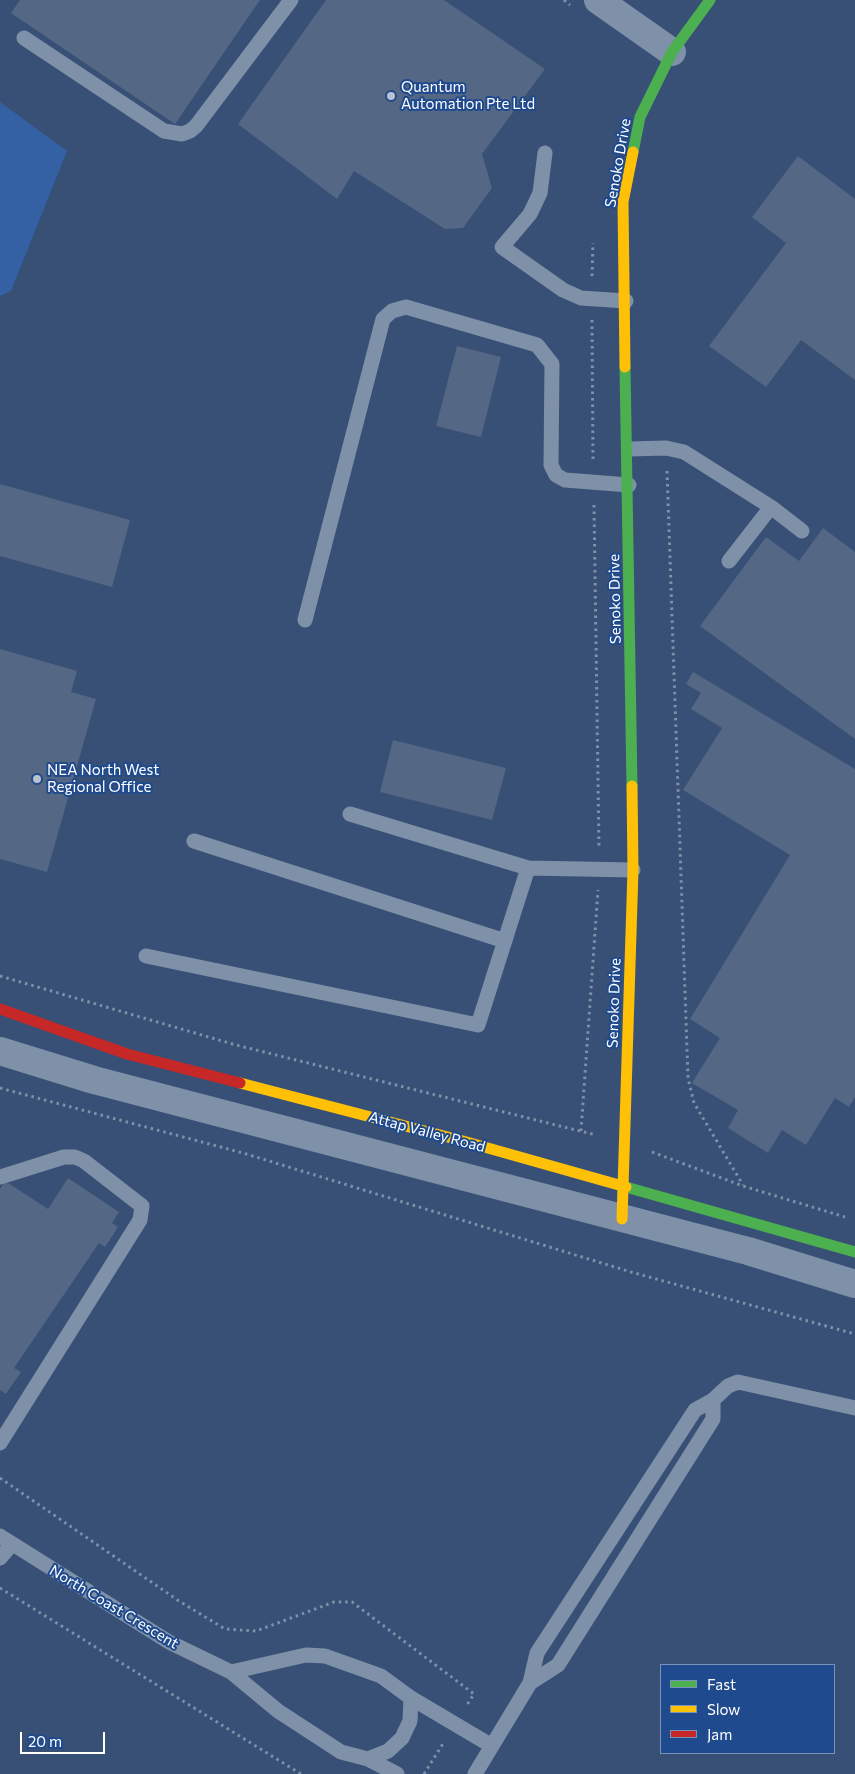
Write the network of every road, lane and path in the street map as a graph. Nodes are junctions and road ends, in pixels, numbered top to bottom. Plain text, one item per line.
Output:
1 (291, 0) edge
2 (564, 0) edge
3 (598, 0) edge
4 (710, 0) edge
5 (572, 6) dead end
6 (24, 38) dead end
7 (672, 52) junction
8 (545, 153) dead end
9 (593, 237) dead end
10 (592, 299) junction
11 (626, 301) junction
12 (666, 448) junction
13 (628, 449) junction
14 (593, 482) junction
15 (629, 485) junction
16 (771, 507) junction
17 (802, 531) dead end
18 (729, 561) dead end
19 (305, 620) dead end
20 (350, 814) dead end
21 (194, 841) dead end
22 (528, 868) junction
23 (600, 869) junction
24 (633, 870) junction
25 (505, 941) junction
26 (146, 956) dead end
27 (0, 976) edge
28 (0, 1009) edge
29 (0, 1051) edge
30 (0, 1088) edge
31 (581, 1131) junction
32 (624, 1142) junction
33 (0, 1177) edge
34 (623, 1185) junction
35 (743, 1186) junction
36 (846, 1217) dead end
37 (622, 1219) junction
38 (855, 1252) edge
39 (855, 1284) edge
40 (855, 1334) edge
41 (713, 1400) junction
42 (855, 1408) edge
43 (1, 1438) edge
44 (0, 1478) edge
45 (6, 1540) edge
46 (0, 1558) edge
47 (0, 1588) edge
48 (231, 1672) junction
49 (530, 1683) junction
50 (411, 1698) junction
51 (455, 1724) junction
52 (492, 1746) junction
53 (368, 1758) junction
54 (301, 1774) edge
55 (397, 1774) edge
56 (424, 1774) edge
57 (475, 1774) edge

1 - 6 lane
2 - 5 path
3 - 7 street
4 - 7 street, Senoko Drive
7 - 11 street, Senoko Drive
8 - 10 lane
9 - 10 path
10 - 11 lane
10 - 14 path
11 - 13 street, Senoko Drive
12 - 13 lane
12 - 16 lane
12 - 35 path
13 - 15 street, Senoko Drive
14 - 15 lane
14 - 19 lane
14 - 23 path
15 - 24 street, Senoko Drive
16 - 17 lane
16 - 18 lane
20 - 22 lane
21 - 25 lane
22 - 23 lane
22 - 25 lane
23 - 24 lane
23 - 31 path
24 - 32 street, Senoko Drive
25 - 26 lane
27 - 31 path
28 - 34 street, Attap Valley Road
29 - 37 street
30 - 40 path
31 - 32 path
32 - 34 street, Senoko Drive
32 - 35 path
33 - 43 lane
34 - 37 street, Senoko Drive
34 - 38 street, Attap Valley Road
35 - 36 path
37 - 39 street
41 - 42 lane
41 - 49 lane
41 - 49 lane
44 - 51 path
45 - 46 lane
45 - 48 lane, North Coast Crescent
47 - 54 path
48 - 50 lane
48 - 53 lane, North Coast Crescent
49 - 52 lane
50 - 51 lane
50 - 53 lane
51 - 52 lane
51 - 56 path
52 - 57 lane
53 - 55 lane, North Coast Crescent

